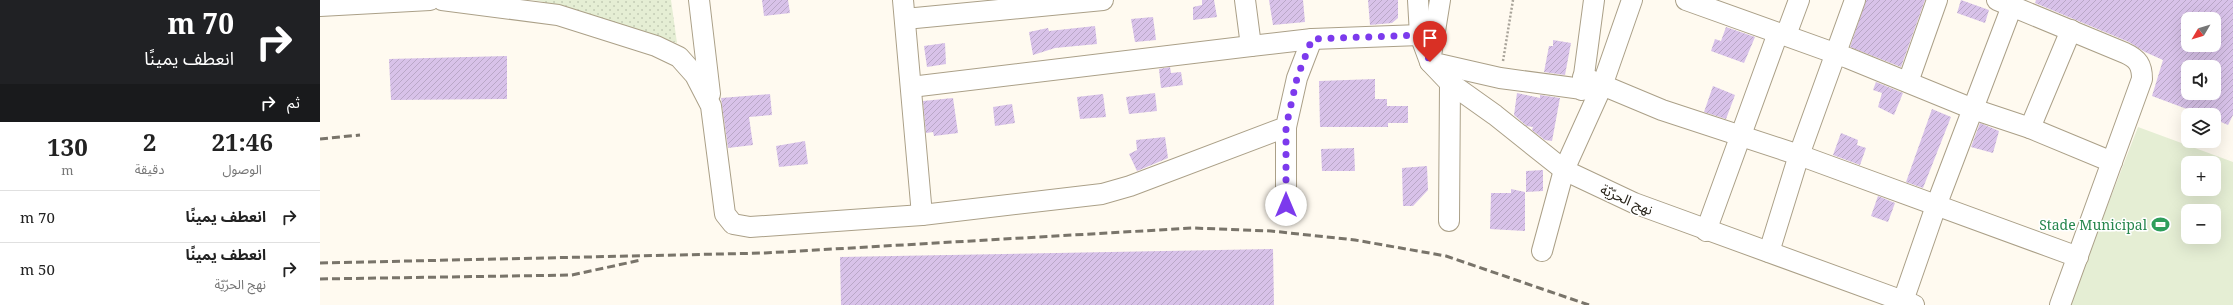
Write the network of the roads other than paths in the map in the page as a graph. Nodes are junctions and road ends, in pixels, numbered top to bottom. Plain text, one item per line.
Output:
1 (430, 0) edge
2 (442, 0) edge
3 (699, 0) edge
4 (903, 0) edge
5 (1098, 0) edge
6 (1246, 0) edge
7 (1418, 0) edge
8 (1440, 0) edge
9 (1594, 0) edge
10 (1632, 0) edge
11 (1686, 0) edge
12 (1799, 0) edge
13 (1855, 0) edge
14 (1937, 0) edge
15 (2005, 3) edge
16 (320, 6) edge
17 (905, 19) junction
18 (2071, 30) junction
19 (1782, 34) junction
20 (1420, 35) junction
21 (1312, 39) junction
22 (1251, 46) junction
23 (1836, 53) junction
24 (1430, 62) junction
25 (1908, 82) junction
26 (1450, 83) junction
27 (1582, 83) junction
28 (1602, 86) junction
29 (911, 87) junction
30 (711, 106) junction
31 (1973, 109) junction
32 (1286, 127) junction
33 (2030, 128) junction
34 (1742, 136) junction
35 (1799, 155) junction
36 (2112, 162) junction
37 (1564, 170) junction
38 (1286, 205) dead end
39 (1936, 206) junction
40 (922, 215) junction
41 (1449, 221) dead end
42 (1706, 231) junction
43 (1542, 251) dead end
44 (1769, 252) junction
45 (2078, 257) junction
46 (1908, 303) edge
47 (2060, 305) edge

1 - 16 street
2 - 30 street
3 - 30 street
4 - 17 street
5 - 17 street
6 - 22 street
7 - 20 street, نهج الحرّيّة
8 - 24 street
9 - 27 street
10 - 28 street
11 - 19 street
12 - 19 street
13 - 23 street
14 - 25 street
15 - 18 street
15 - 31 street
17 - 29 street
18 - 33 street
18 - 36 street
19 - 23 street
19 - 34 street
20 - 21 street
20 - 24 street, نهج الحرّيّة
21 - 22 street
21 - 32 street
22 - 29 street
23 - 25 street
23 - 35 street
24 - 26 street, نهج الحرّيّة
24 - 27 street
25 - 31 street
26 - 37 street, نهج الحرّيّة
26 - 41 street
27 - 28 street
27 - 37 street
28 - 34 street
28 - 37 street
29 - 40 street
30 - 40 street
31 - 33 street
31 - 39 street
32 - 38 street
32 - 40 street
33 - 36 street
34 - 35 street
34 - 42 street
35 - 39 street
35 - 44 street
36 - 45 street
37 - 42 street, نهج الحرّيّة
37 - 43 street
39 - 45 street
39 - 46 street
42 - 44 street, نهج الحرّيّة
44 - 46 street, نهج الحرّيّة
45 - 47 street

